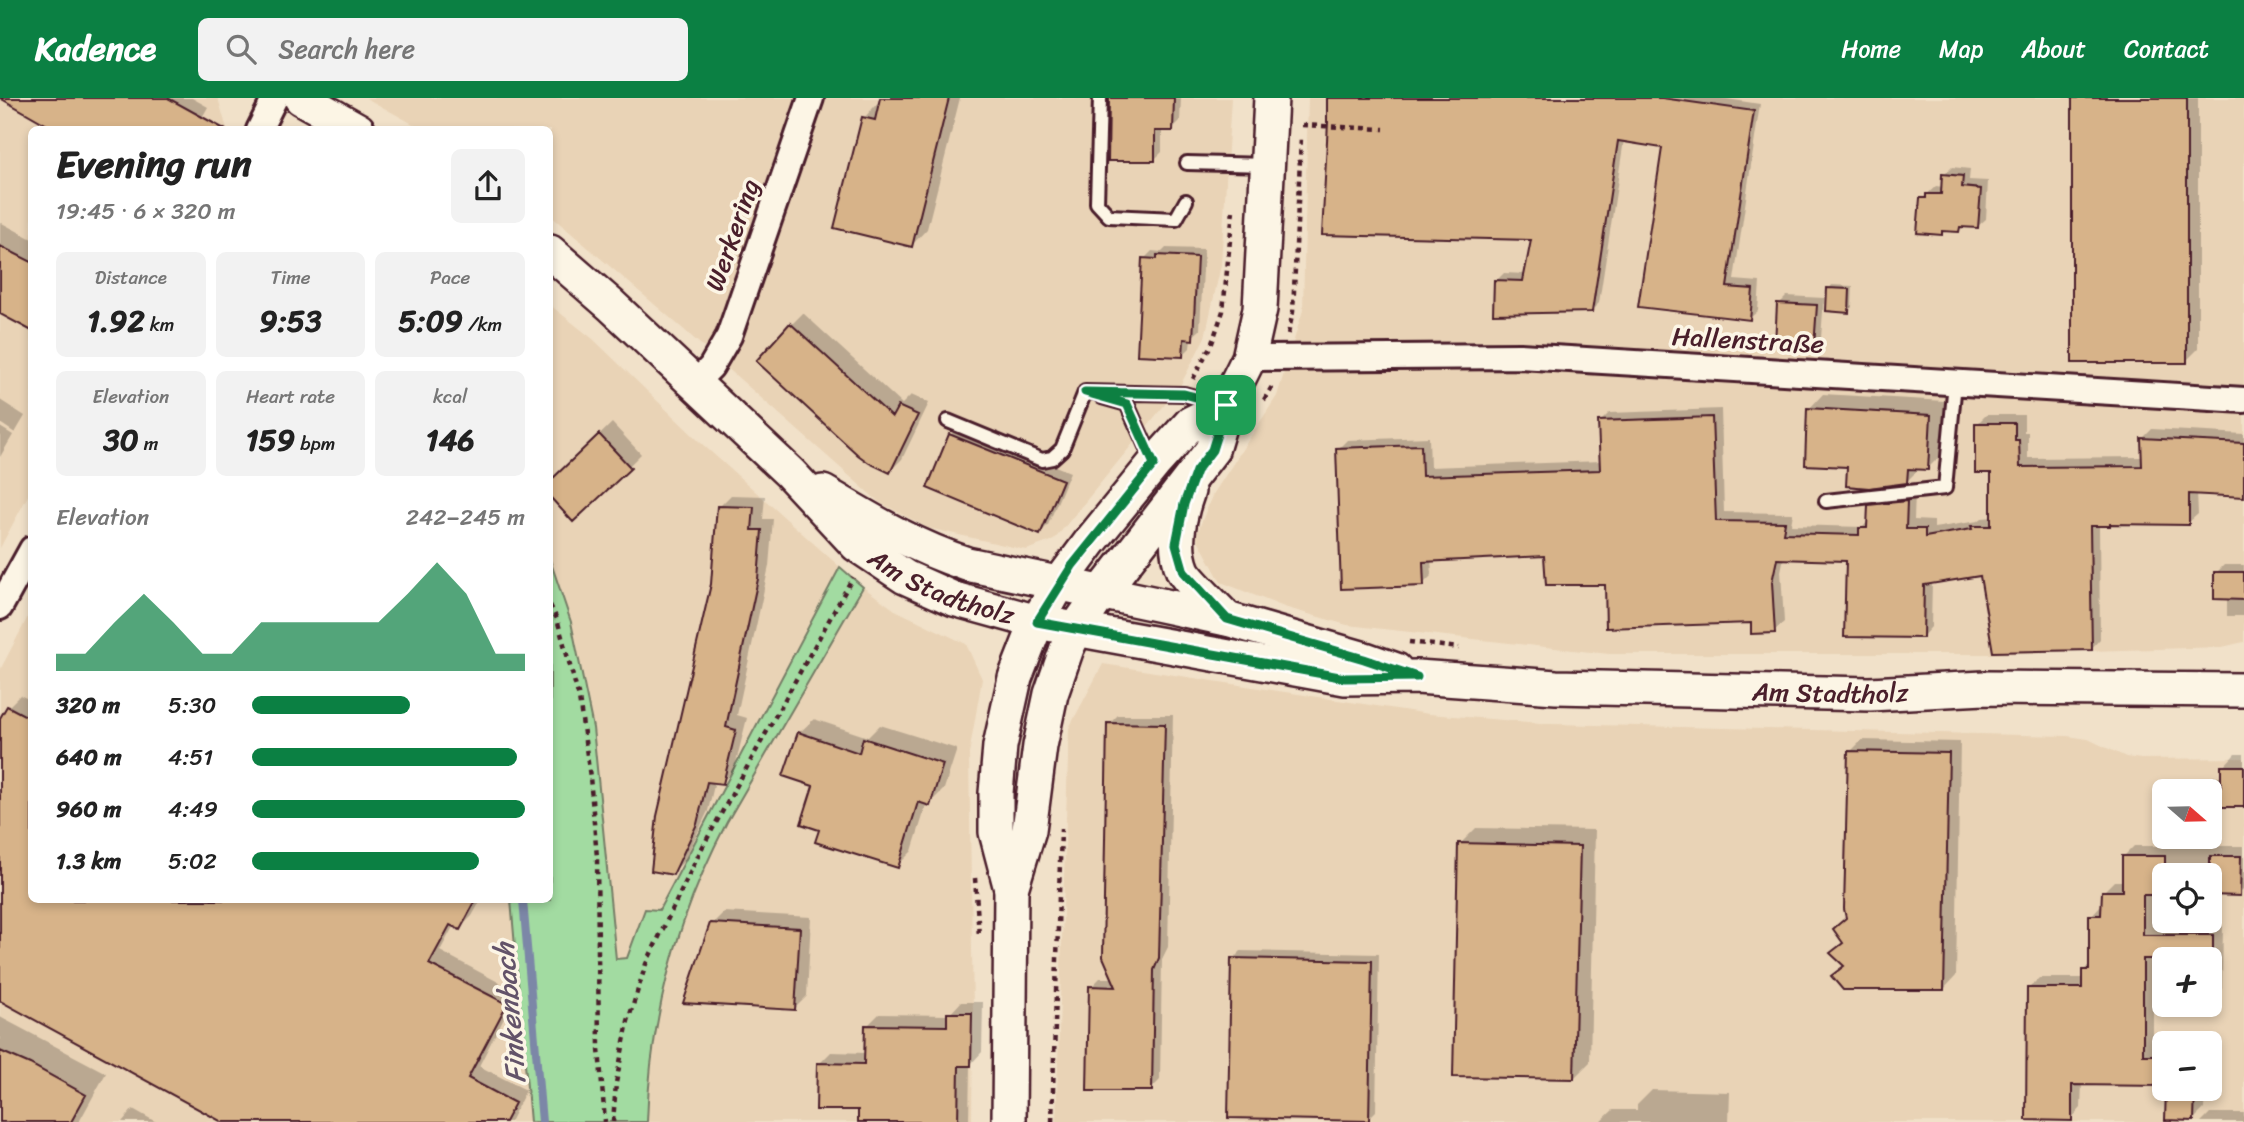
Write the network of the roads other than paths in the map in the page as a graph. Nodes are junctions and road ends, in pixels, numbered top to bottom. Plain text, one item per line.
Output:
1 (275, 98) edge
2 (301, 98) edge
3 (811, 98) edge
4 (1100, 98) edge
5 (1271, 98) edge
6 (261, 126) edge
7 (351, 126) edge
8 (1187, 163) dead end
9 (1253, 164) junction
10 (1186, 201) dead end
11 (553, 255) edge
12 (1248, 358) junction
13 (1955, 382) junction
14 (695, 383) junction
15 (1085, 392) junction
16 (2244, 400) edge
17 (1226, 405) junction
18 (948, 421) dead end
19 (1154, 464) junction
20 (1196, 471) junction
21 (790, 473) junction
22 (1826, 501) dead end
23 (28, 556) edge
24 (1059, 584) junction
25 (1102, 592) junction
26 (0, 607) edge
27 (1227, 619) junction
28 (1037, 622) junction
29 (1076, 629) junction
30 (1417, 677) junction
31 (2244, 690) edge
32 (1011, 889) junction
33 (1009, 1122) edge

1 - 6 street
2 - 7 street
3 - 14 street, Werkering
4 - 10 lane
5 - 9 street
8 - 9 lane
9 - 12 street
11 - 14 street, Am Stadtholz
12 - 13 street, Hallenstraße
12 - 17 street
13 - 16 street, Hallenstraße
13 - 22 lane
14 - 21 street, Am Stadtholz
15 - 17 lane
15 - 18 lane
15 - 19 lane
17 - 19 street
17 - 20 street
19 - 24 street
20 - 25 street
20 - 27 street
21 - 24 street, Am Stadtholz
21 - 28 street, Am Stadtholz
23 - 26 street
24 - 25 street, Am Stadtholz
24 - 28 street
25 - 27 street, Am Stadtholz
25 - 29 street
27 - 30 street, Am Stadtholz
28 - 29 street, Am Stadtholz
28 - 32 street
29 - 30 street, Am Stadtholz
29 - 32 street
30 - 31 street, Am Stadtholz
32 - 33 street

